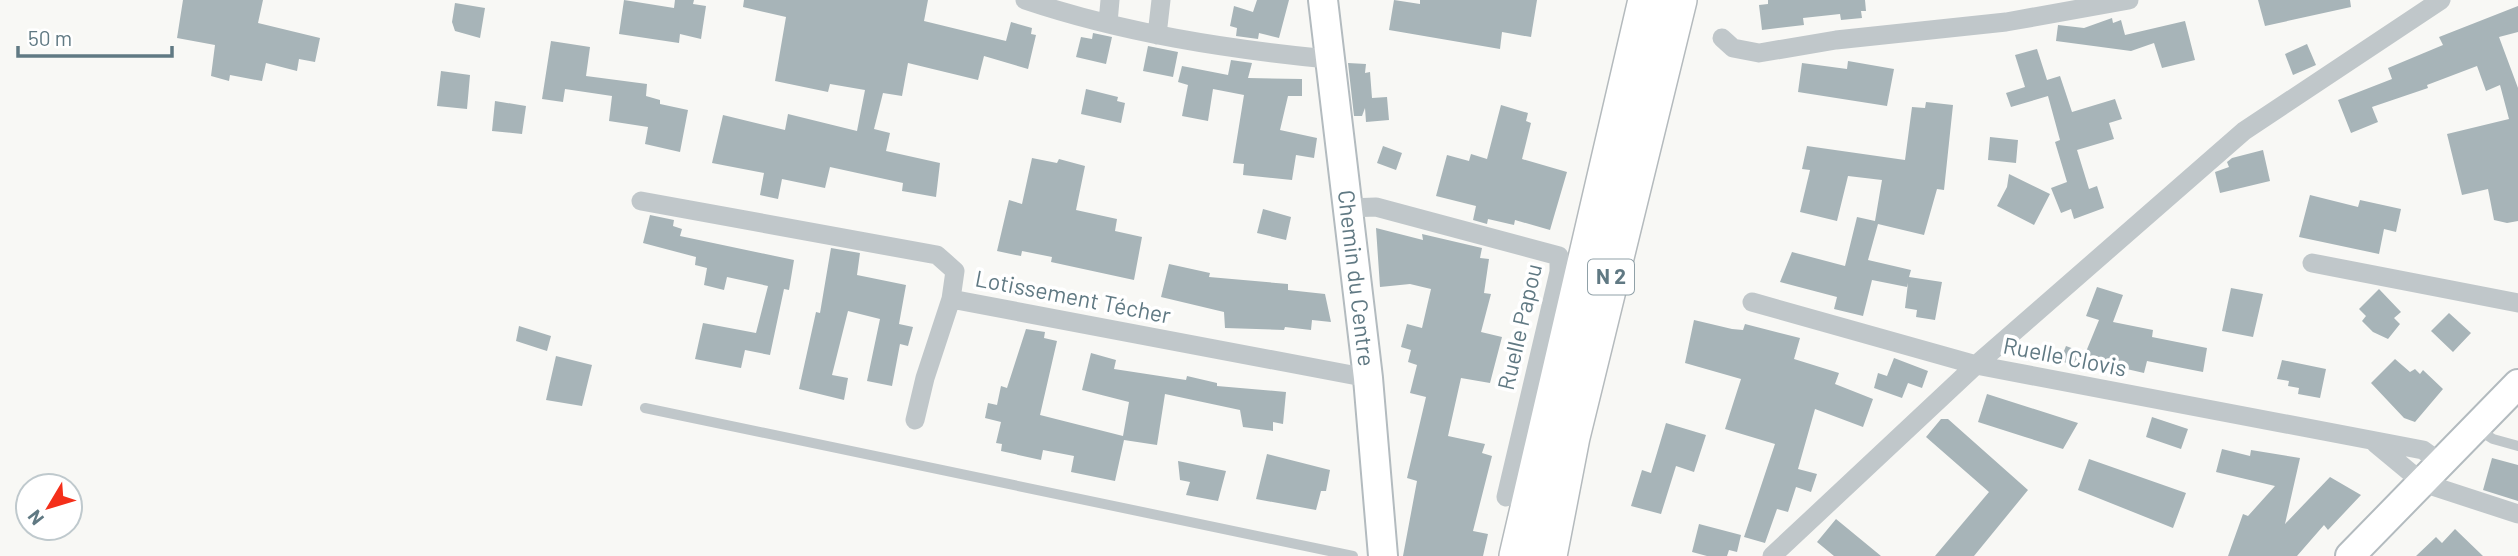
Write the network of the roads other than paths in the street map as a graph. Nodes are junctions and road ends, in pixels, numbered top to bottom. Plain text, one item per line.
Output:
1 (1025, 0) edge
2 (1110, 0) edge
3 (1161, 0) edge
4 (1323, 0) edge
5 (1646, 0) edge
6 (1679, 0) edge
7 (2127, 0) edge
8 (2441, 0) edge
9 (1108, 23) junction
10 (1157, 35) junction
11 (1722, 38) dead end
12 (1328, 59) junction
13 (641, 201) dead end
14 (1349, 208) junction
15 (2312, 263) dead end
16 (951, 299) junction
17 (1752, 302) dead end
18 (2518, 303) edge
19 (1976, 365) junction
20 (1368, 378) junction
21 (2518, 384) edge
22 (645, 408) dead end
23 (915, 420) dead end
24 (2475, 428) junction
25 (2372, 441) junction
26 (2518, 446) edge
27 (2432, 473) junction
28 (1506, 498) dead end
29 (2518, 514) edge
30 (1353, 556) edge
31 (1384, 556) edge
32 (1517, 556) edge
33 (1549, 556) edge
34 (1772, 556) edge
35 (2350, 556) edge

1 - 9 street
2 - 9 street
3 - 10 street
4 - 12 street, Chemin du Centre
5 - 32 highway, N 2
6 - 33 highway, N 2
7 - 11 street
8 - 19 street
9 - 10 street
10 - 12 street
12 - 14 street, Chemin du Centre
13 - 16 street, Lotissement Técher
14 - 20 street, Chemin du Centre
14 - 28 street, Ruelle Papou
15 - 18 street
16 - 20 street, Lotissement Técher
16 - 23 street
17 - 19 street, Ruelle Clovis
19 - 25 street, Ruelle Clovis
19 - 34 street
20 - 31 street, Chemin du Centre
21 - 24 street
22 - 30 lane
24 - 26 lane
24 - 27 street
25 - 27 street, Ruelle Clovis
25 - 27 street, Ruelle Clovis
27 - 29 street
27 - 35 street

